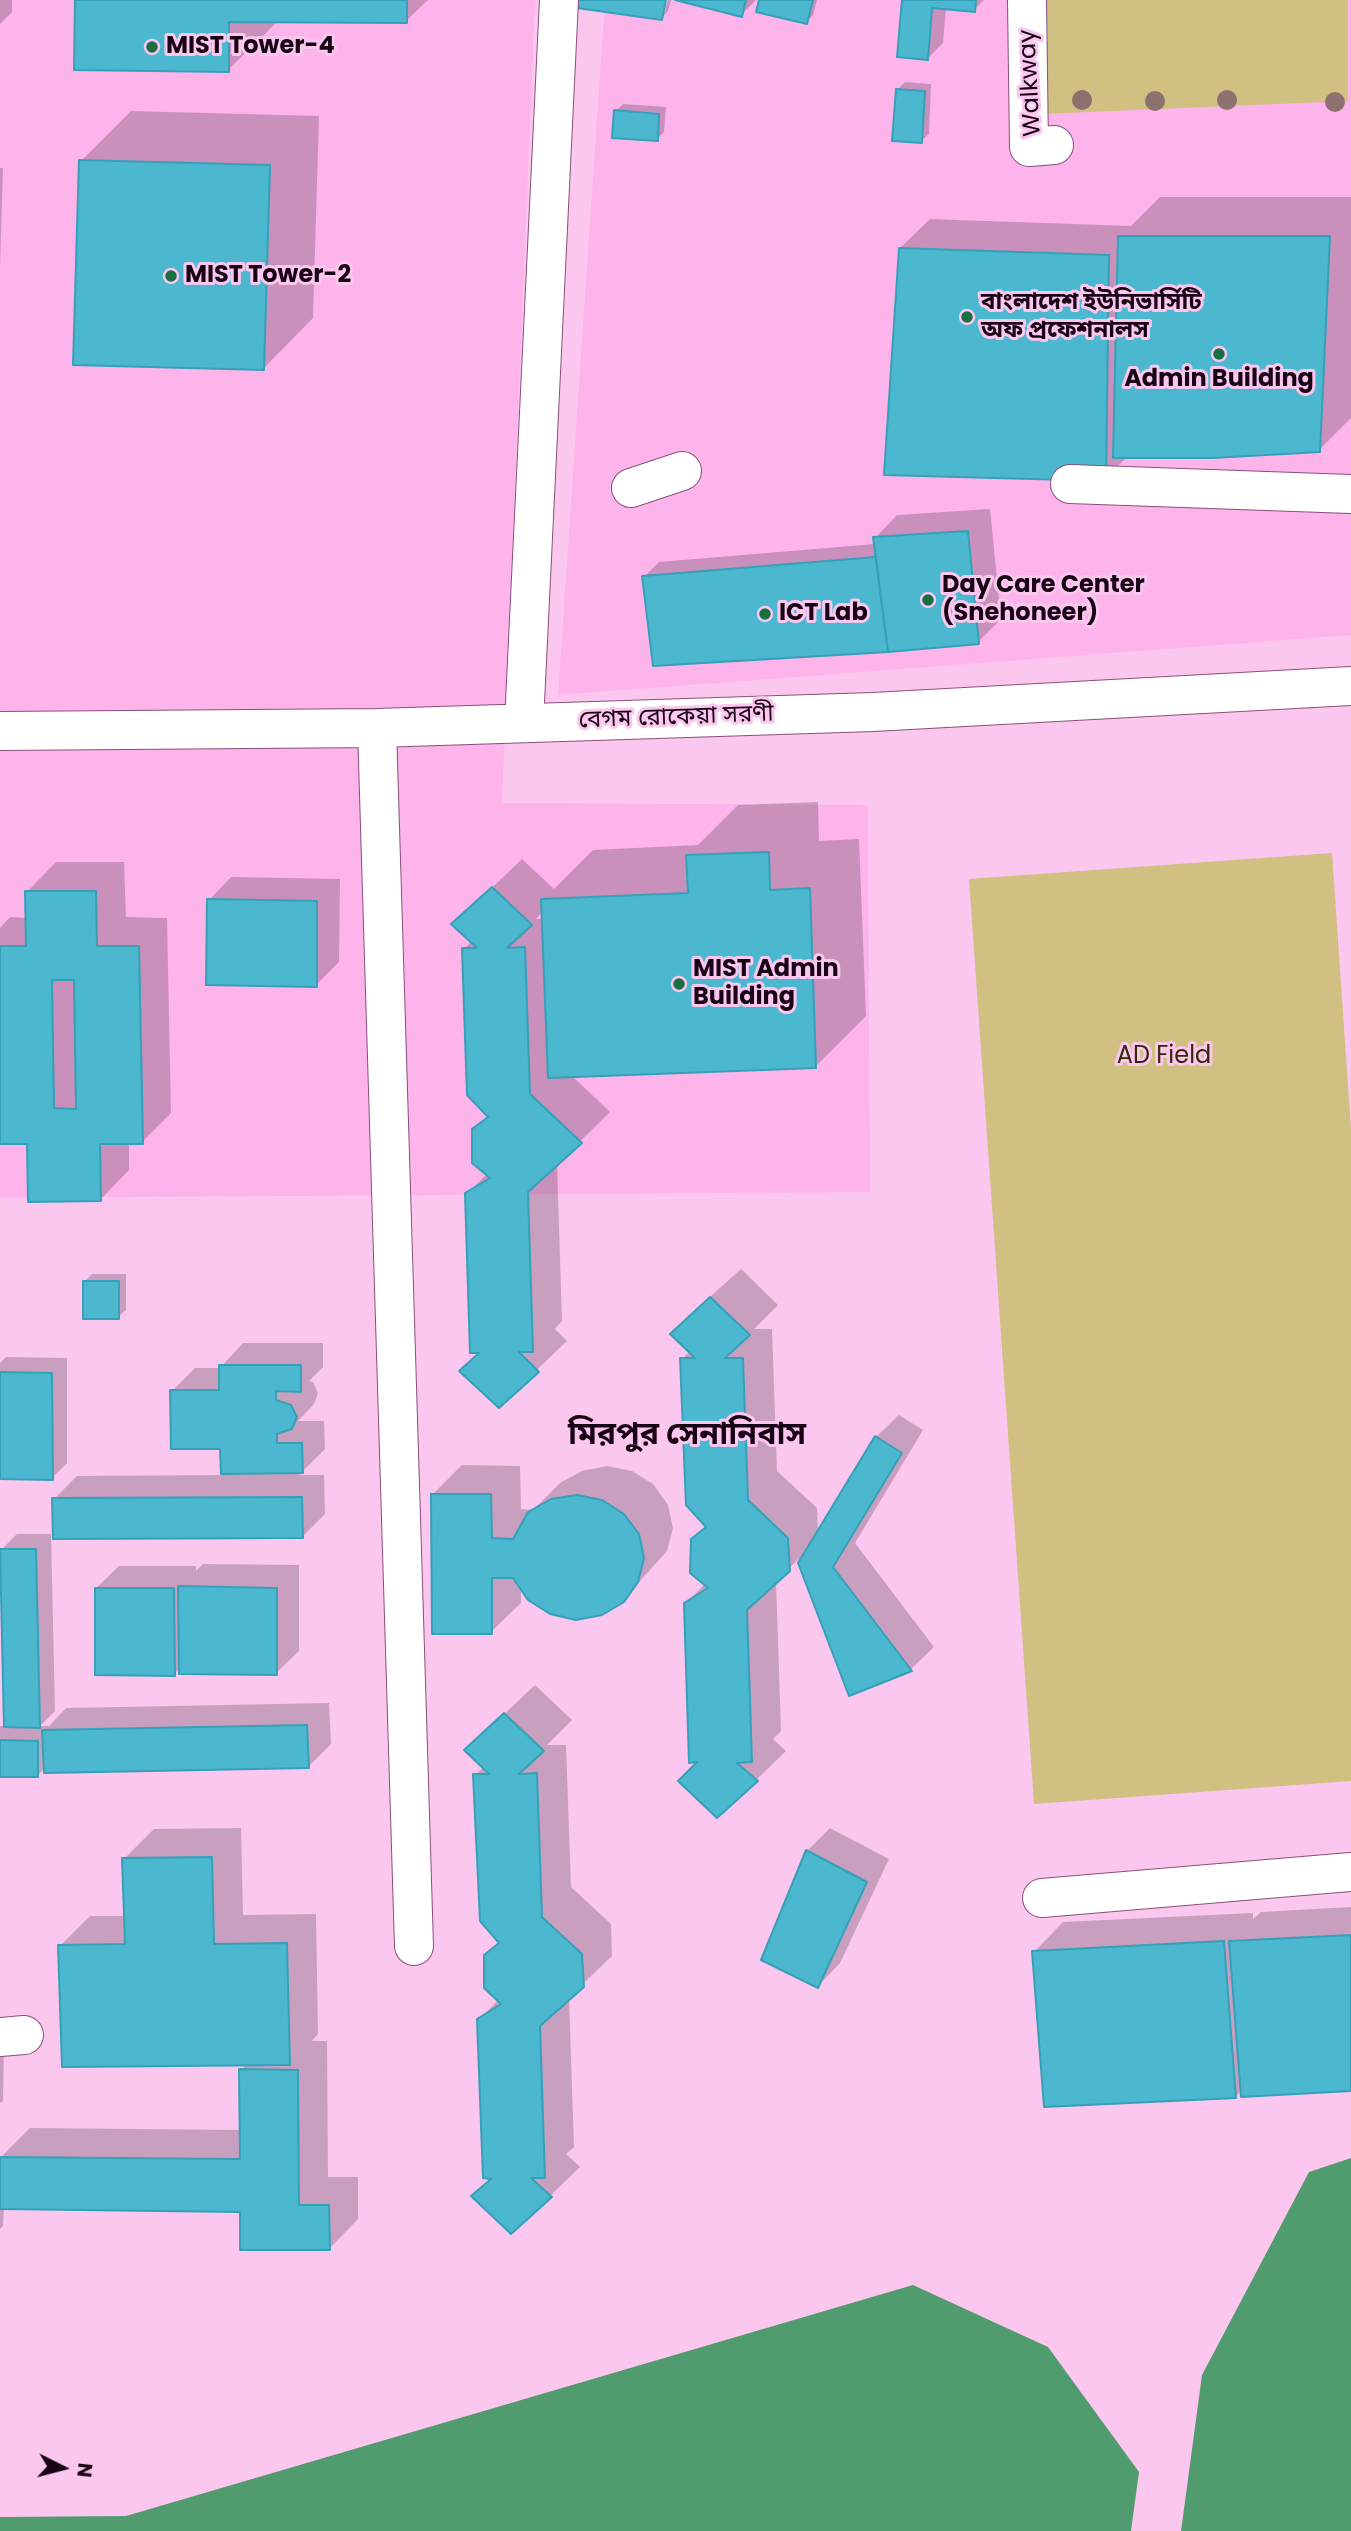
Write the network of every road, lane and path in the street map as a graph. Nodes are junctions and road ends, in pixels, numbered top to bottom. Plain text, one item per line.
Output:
1 (559, 0) edge
2 (1027, 0) edge
3 (1054, 145) dead end
4 (682, 471) dead end
5 (1070, 484) dead end
6 (631, 488) dead end
7 (1351, 494) edge
8 (1351, 686) edge
9 (524, 723) junction
10 (377, 728) junction
11 (0, 731) edge
12 (1351, 1872) edge
13 (1041, 1898) dead end
14 (414, 1946) dead end

1 - 9 street
2 - 3 street, Walkway
4 - 6 street
5 - 7 street
8 - 9 street, বেগম রোকেয়া সরণী
9 - 10 street, বেগম রোকেয়া সরণী
10 - 11 street, বেগম রোকেয়া সরণী
10 - 14 street
12 - 13 street

